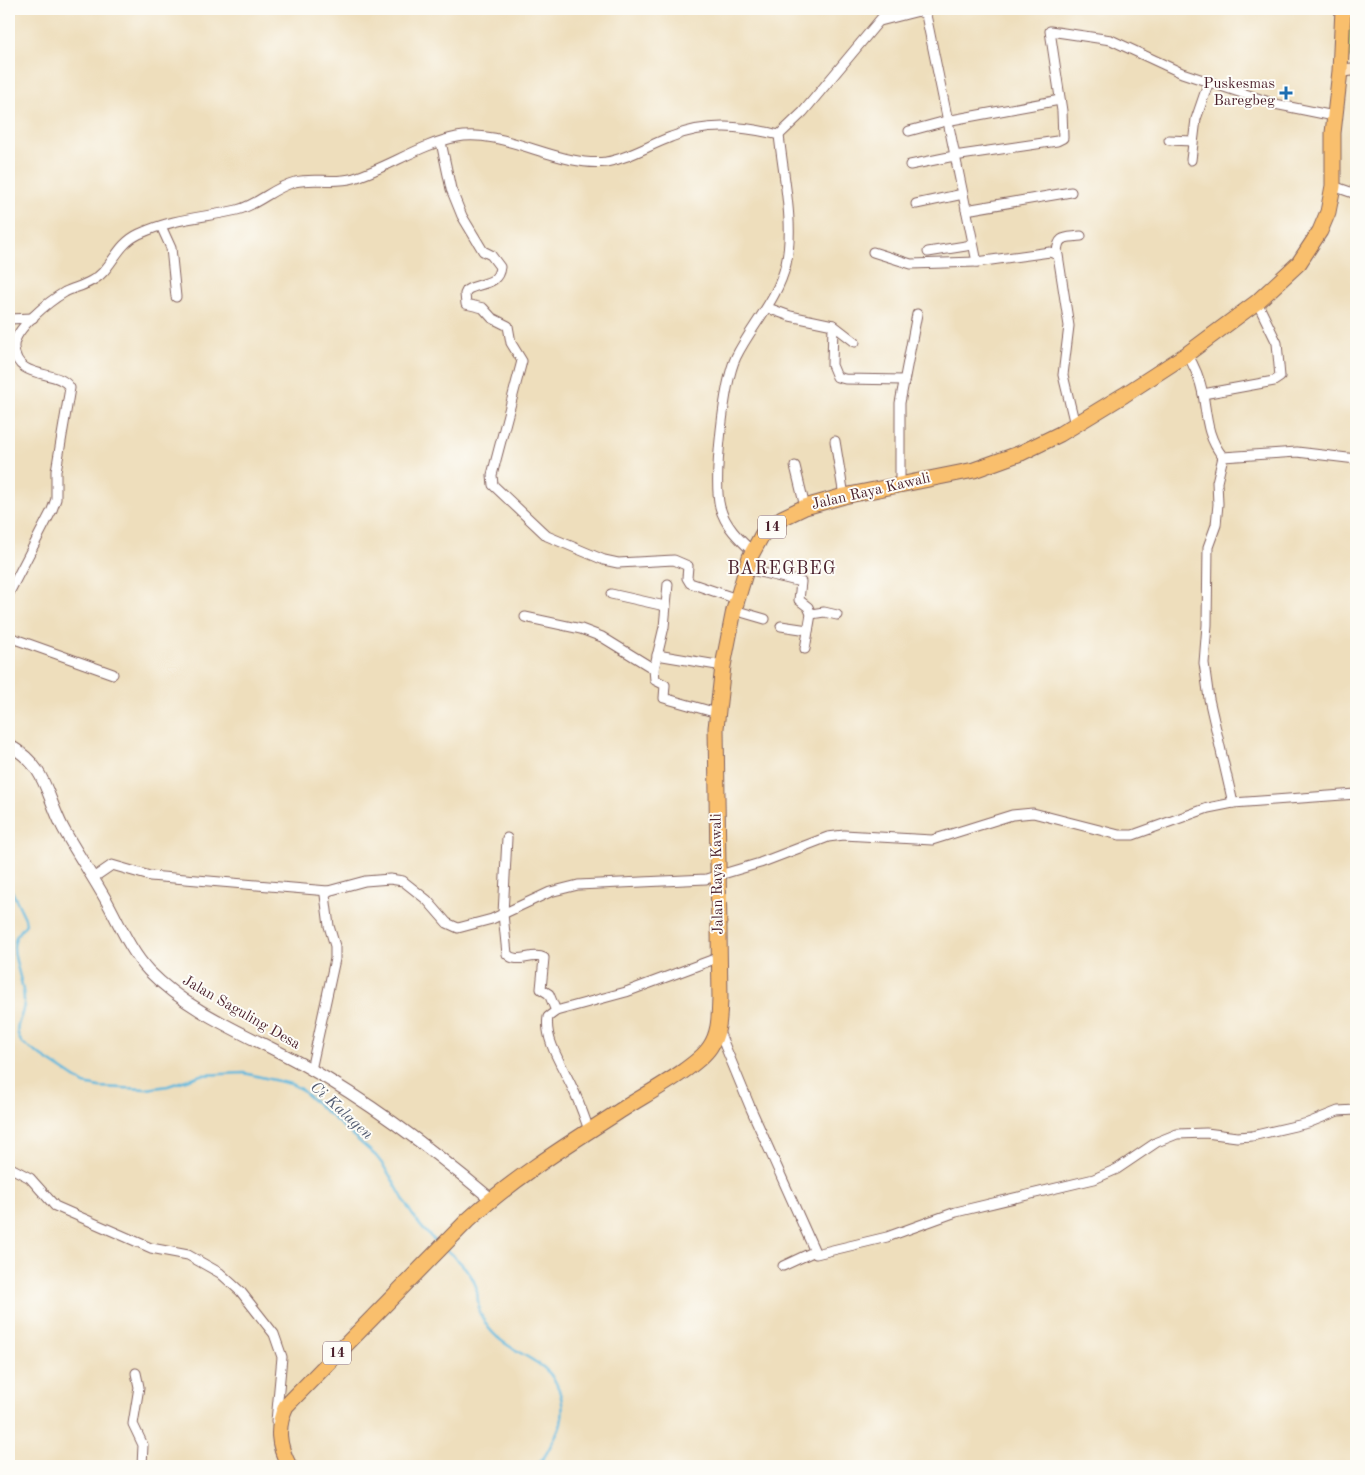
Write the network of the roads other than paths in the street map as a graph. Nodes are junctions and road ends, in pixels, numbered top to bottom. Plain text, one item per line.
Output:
1 (889, 9) edge
2 (1343, 9) edge
3 (880, 21) junction
4 (1356, 69) edge
5 (1340, 71) junction
6 (1209, 81) junction
7 (1060, 100) junction
8 (1334, 116) junction
9 (946, 121) junction
10 (909, 131) dead end
11 (779, 135) junction
12 (1169, 140) dead end
13 (1192, 141) junction
14 (440, 142) junction
15 (954, 156) junction
16 (1191, 160) dead end
17 (910, 165) dead end
18 (1333, 186) junction
19 (1071, 192) dead end
20 (963, 194) junction
21 (1356, 194) edge
22 (916, 204) dead end
23 (966, 210) junction
24 (162, 226) junction
25 (1081, 236) dead end
26 (972, 245) junction
27 (873, 252) dead end
28 (928, 252) dead end
29 (1057, 253) junction
30 (976, 262) junction
31 (176, 297) dead end
32 (1257, 302) junction
33 (768, 308) junction
34 (916, 314) dead end
35 (33, 318) junction
36 (9, 319) edge
37 (833, 325) junction
38 (855, 342) dead end
39 (1186, 354) junction
40 (904, 380) junction
41 (1203, 394) junction
42 (1075, 425) junction
43 (835, 441) dead end
44 (1223, 458) junction
45 (1356, 459) edge
46 (795, 466) dead end
47 (900, 485) junction
48 (844, 496) junction
49 (806, 507) junction
50 (753, 552) junction
51 (747, 569) junction
52 (668, 584) dead end
53 (9, 593) edge
54 (612, 594) dead end
55 (736, 605) junction
56 (665, 606) junction
57 (811, 614) junction
58 (838, 615) dead end
59 (525, 617) dead end
60 (764, 619) dead end
61 (781, 626) dead end
62 (808, 630) junction
63 (9, 637) edge
64 (805, 649) dead end
65 (657, 655) junction
66 (722, 666) junction
67 (654, 669) junction
68 (113, 674) dead end
69 (717, 713) junction
70 (9, 745) edge
71 (1356, 794) edge
72 (1233, 803) junction
73 (507, 838) dead end
74 (720, 876) junction
75 (93, 878) junction
76 (328, 891) junction
77 (503, 914) junction
78 (720, 958) junction
79 (556, 1011) junction
80 (718, 1029) junction
81 (311, 1070) junction
82 (1356, 1110) edge
83 (589, 1130) junction
84 (9, 1167) edge
85 (491, 1199) junction
86 (813, 1252) junction
87 (783, 1266) dead end
88 (136, 1373) dead end
89 (280, 1446) junction
90 (142, 1466) edge
91 (289, 1466) edge

1 - 3 street
2 - 5 highway, Jalan Raya Kawali / 14
3 - 9 street
3 - 11 street
4 - 5 main road
5 - 8 highway, Jalan Raya Kawali / 14
6 - 7 street
6 - 8 street
6 - 13 street
7 - 9 street
7 - 15 street
8 - 18 highway, Jalan Raya Kawali / 14
9 - 10 street
9 - 15 street
11 - 14 street
11 - 33 street
12 - 13 street
13 - 16 street
14 - 24 street
14 - 55 street
15 - 17 street
15 - 20 street
18 - 21 street
18 - 32 highway, Jalan Raya Kawali / 14
19 - 23 street
20 - 22 street
20 - 23 street
23 - 26 street
24 - 31 street
24 - 35 street
25 - 29 street
26 - 28 street
26 - 30 street
27 - 30 street
29 - 30 street
29 - 42 street
32 - 39 highway, Jalan Raya Kawali / 14
32 - 41 street
33 - 37 street
33 - 50 street
34 - 40 street
35 - 36 street
35 - 53 street
37 - 38 street
37 - 40 street
39 - 41 street
39 - 42 highway, Jalan Raya Kawali / 14
40 - 47 street
41 - 44 street
42 - 47 highway, Jalan Raya Kawali / 14
43 - 48 street
44 - 45 street
44 - 72 street
46 - 49 street
47 - 48 highway, Jalan Raya Kawali / 14
48 - 49 highway, Jalan Raya Kawali / 14
49 - 50 highway, Jalan Raya Kawali / 14
50 - 51 highway, Jalan Raya Kawali / 14
51 - 55 highway, Jalan Raya Kawali / 14
51 - 57 street
52 - 56 street
54 - 56 street
55 - 60 street
55 - 66 highway, Jalan Raya Kawali / 14
56 - 65 street
57 - 58 street
57 - 62 street
59 - 67 street
61 - 62 street
62 - 64 street
63 - 68 street
65 - 66 street
65 - 67 street
66 - 69 highway, Jalan Raya Kawali / 14
67 - 69 street
69 - 74 highway, Jalan Raya Kawali / 14
70 - 75 street, Jalan Saguling Desa
71 - 72 street
72 - 74 street
73 - 77 street
74 - 77 street
74 - 78 highway, Jalan Raya Kawali / 14
75 - 76 street
75 - 81 street, Jalan Saguling Desa
76 - 77 street
76 - 81 street
77 - 79 street
78 - 79 street
78 - 80 highway, Jalan Raya Kawali / 14
79 - 83 street
80 - 83 highway, Jalan Raya Kawali / 14
80 - 86 street
81 - 85 street, Jalan Saguling Desa
82 - 86 street
83 - 85 highway, Jalan Raya Kawali / 14
84 - 89 street
85 - 89 highway, 14
86 - 87 street
88 - 90 street
89 - 91 highway, 14

